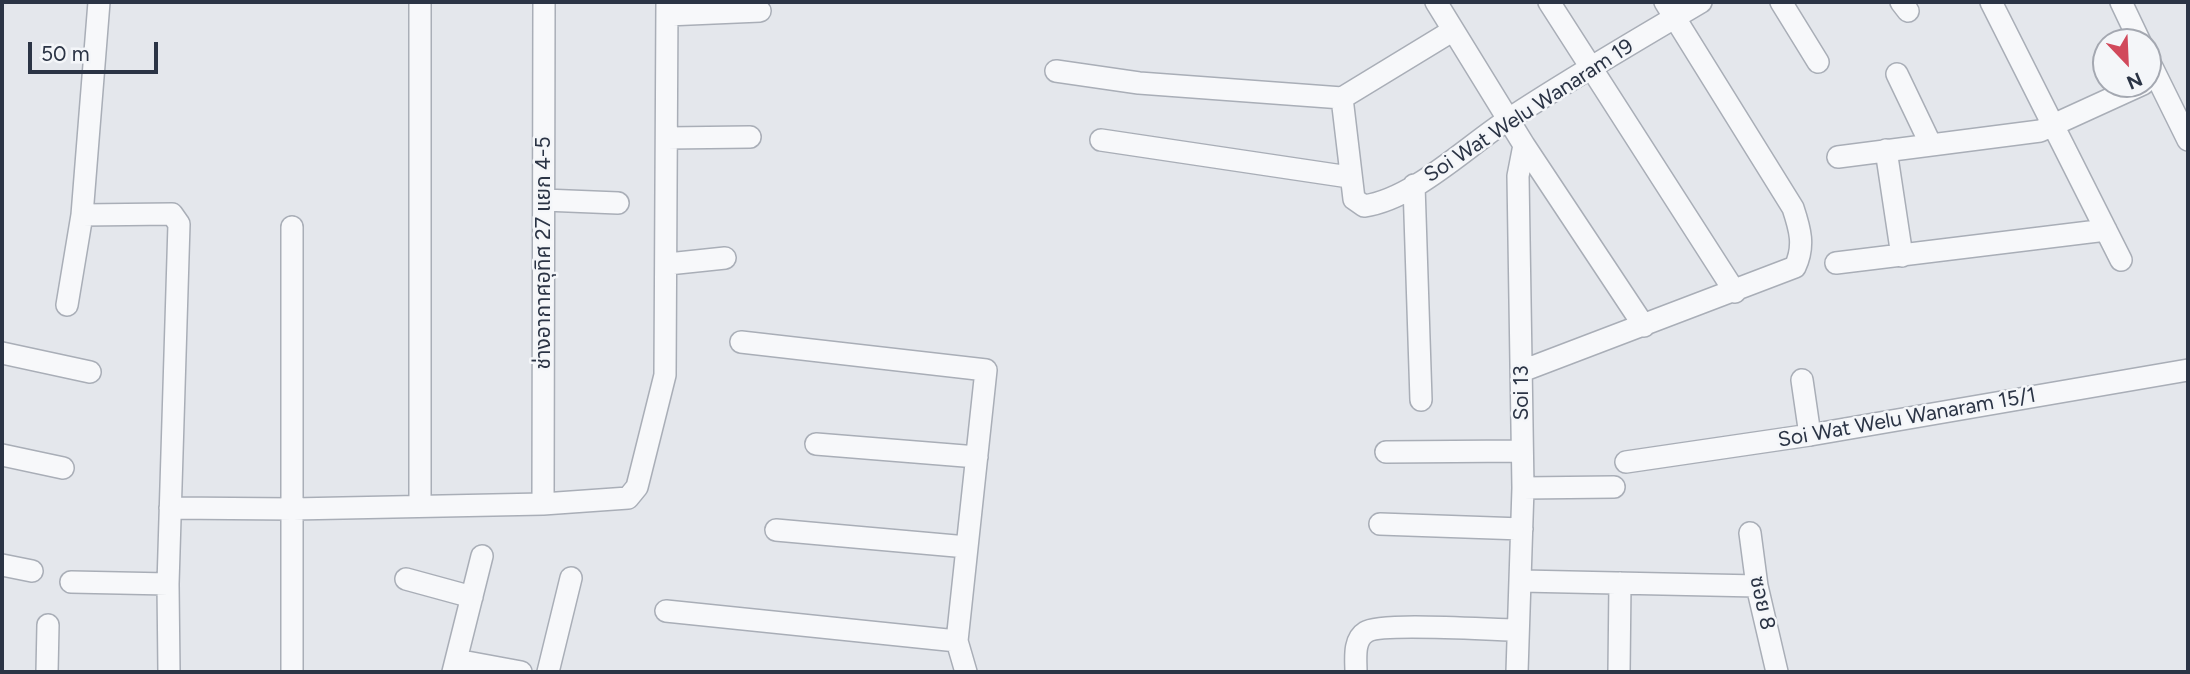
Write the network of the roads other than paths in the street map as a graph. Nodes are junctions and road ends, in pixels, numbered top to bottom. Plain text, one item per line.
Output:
1 (99, 2) edge
2 (420, 2) edge
3 (544, 2) edge
4 (1436, 2) edge
5 (1549, 2) edge
6 (1701, 2) edge
7 (1781, 2) edge
8 (1991, 2) edge
9 (2122, 2) edge
10 (667, 9) edge
11 (1669, 10) edge
12 (760, 11) dead end
13 (2134, 28) edge
14 (1452, 31) junction
15 (1818, 62) dead end
16 (1590, 70) junction
17 (1056, 71) dead end
18 (1897, 74) dead end
19 (2162, 86) edge
20 (1342, 98) junction
21 (2106, 98) edge
22 (2180, 101) edge
23 (1510, 118) junction
24 (2056, 125) junction
25 (750, 137) dead end
26 (667, 138) junction
27 (1101, 140) dead end
28 (2188, 140) edge
29 (1524, 145) junction
30 (1931, 145) junction
31 (1886, 150) junction
32 (1838, 157) dead end
33 (1349, 177) junction
34 (1414, 186) junction
35 (544, 200) junction
36 (618, 203) dead end
37 (82, 215) junction
38 (292, 227) dead end
39 (2106, 230) junction
40 (1902, 256) junction
41 (725, 258) dead end
42 (2121, 260) dead end
43 (1836, 263) dead end
44 (668, 264) junction
45 (1735, 292) junction
46 (67, 305) dead end
47 (1644, 326) junction
48 (741, 342) dead end
49 (2, 353) edge
50 (2188, 370) edge
51 (1522, 371) junction
52 (90, 372) dead end
53 (1802, 380) dead end
54 (1421, 400) dead end
55 (1810, 435) junction
56 (816, 444) dead end
57 (1521, 451) junction
58 (1387, 452) dead end
59 (2, 455) edge
60 (977, 457) junction
61 (1626, 462) dead end
62 (63, 468) dead end
63 (1614, 487) dead end
64 (1523, 488) junction
65 (420, 504) junction
66 (543, 504) junction
67 (170, 508) junction
68 (293, 509) junction
69 (1380, 524) dead end
70 (776, 530) dead end
71 (1522, 530) junction
72 (1750, 533) dead end
73 (967, 547) junction
74 (482, 556) dead end
75 (2, 565) edge
76 (32, 571) dead end
77 (570, 578) dead end
78 (407, 579) dead end
79 (71, 582) dead end
80 (1522, 582) junction
81 (1620, 583) junction
82 (168, 584) junction
83 (1757, 586) junction
84 (472, 597) junction
85 (666, 611) dead end
86 (48, 625) dead end
87 (1517, 630) junction
88 (957, 641) junction
89 (454, 666) edge
90 (47, 672) edge
91 (169, 672) edge
92 (292, 672) edge
93 (521, 672) edge
94 (548, 672) edge
95 (966, 672) edge
96 (1356, 672) edge
97 (1517, 672) edge
98 (1619, 672) edge
99 (1777, 672) edge

1 - 37 street
2 - 65 street
3 - 35 street, ช่างอากาศอุทิศ 27 แยก 4-5
4 - 14 street
5 - 16 street
6 - 11 street, Soi Wat Welu Wanaram 19
7 - 15 street
8 - 24 street
9 - 13 street
10 - 12 street
10 - 26 street
11 - 16 street, Soi Wat Welu Wanaram 19
11 - 45 street
14 - 20 street
14 - 23 street
16 - 23 street, Soi Wat Welu Wanaram 19
16 - 45 street
17 - 20 street
18 - 30 street
19 - 22 street
20 - 33 street
21 - 24 street
22 - 28 street
23 - 29 street
23 - 34 street, Soi Wat Welu Wanaram 19
24 - 30 street
24 - 39 street
25 - 26 street
26 - 44 street
27 - 33 street
29 - 47 street
29 - 51 street, Soi 13
30 - 31 street
31 - 32 street
31 - 40 street
33 - 34 street, Soi Wat Welu Wanaram 19
34 - 54 street
35 - 36 street
35 - 66 street, ช่างอากาศอุทิศ 27 แยก 4-5
37 - 46 street
37 - 67 street
38 - 68 street
39 - 40 street
39 - 42 street
40 - 43 street
41 - 44 street
44 - 66 street
45 - 47 street
47 - 51 street
48 - 60 street
49 - 52 street
50 - 55 street, Soi Wat Welu Wanaram 15/1
51 - 57 street, Soi 13
53 - 55 street
55 - 61 street, Soi Wat Welu Wanaram 15/1
56 - 60 street
57 - 58 street
57 - 64 street, Soi 13
59 - 62 street
60 - 73 street
63 - 64 street
64 - 71 street, Soi 13
65 - 66 street
65 - 68 street
67 - 68 street
67 - 82 street
68 - 92 street
69 - 71 street
70 - 73 street
71 - 80 street, Soi 13
72 - 83 street, ซอย 8
73 - 88 street
74 - 84 street
75 - 76 street
77 - 94 street
78 - 84 street
79 - 82 street
80 - 81 street
80 - 87 street, Soi 13
81 - 83 street
81 - 98 street
82 - 91 street
83 - 99 street, ซอย 8
84 - 89 street
85 - 88 street
86 - 90 street
87 - 96 street
87 - 97 street, Soi 13
88 - 95 street
89 - 93 street

